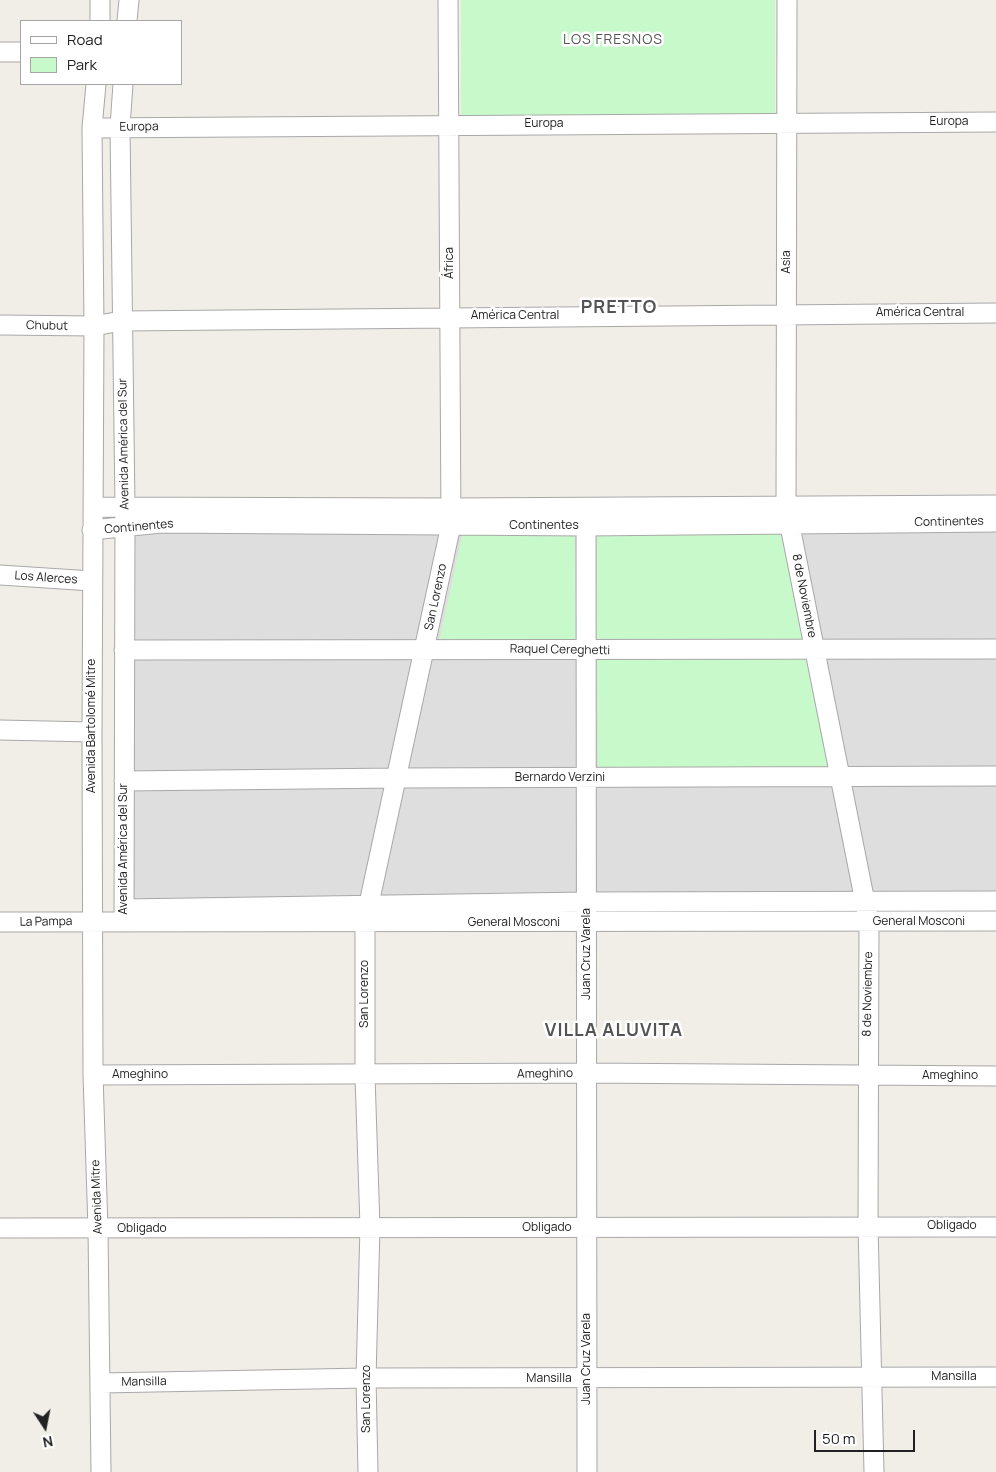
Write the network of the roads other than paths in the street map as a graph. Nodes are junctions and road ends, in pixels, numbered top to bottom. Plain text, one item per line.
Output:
1 (100, 0) edge
2 (129, 0) edge
3 (448, 0) edge
4 (787, 0) edge
5 (100, 20) edge
6 (127, 20) edge
7 (0, 52) edge
8 (20, 52) edge
9 (96, 85) edge
10 (123, 85) edge
11 (996, 122) edge
12 (786, 123) junction
13 (449, 124) junction
14 (120, 127) junction
15 (92, 128) junction
16 (996, 313) edge
17 (787, 314) junction
18 (450, 316) junction
19 (121, 321) junction
20 (0, 325) edge
21 (94, 326) junction
22 (996, 504) edge
23 (93, 507) junction
24 (125, 507) junction
25 (788, 515) junction
26 (451, 517) junction
27 (996, 522) edge
28 (586, 526) junction
29 (124, 528) junction
30 (92, 530) junction
31 (0, 575) edge
32 (92, 581) junction
33 (425, 648) junction
34 (814, 648) junction
35 (996, 649) edge
36 (124, 650) junction
37 (587, 651) junction
38 (0, 730) edge
39 (92, 732) junction
40 (841, 776) junction
41 (996, 776) edge
42 (397, 778) junction
43 (586, 778) junction
44 (124, 781) junction
45 (866, 900) junction
46 (996, 901) edge
47 (587, 902) junction
48 (367, 913) junction
49 (124, 916) junction
50 (0, 922) edge
51 (92, 922) junction
52 (869, 922) junction
53 (996, 922) edge
54 (588, 923) junction
55 (588, 1073) junction
56 (93, 1075) junction
57 (365, 1076) junction
58 (867, 1076) junction
59 (996, 1076) edge
60 (868, 1226) junction
61 (370, 1227) junction
62 (996, 1227) edge
63 (0, 1228) edge
64 (585, 1228) junction
65 (98, 1229) junction
66 (872, 1376) junction
67 (996, 1377) edge
68 (366, 1378) junction
69 (587, 1379) junction
70 (102, 1383) junction
71 (101, 1472) edge
72 (368, 1472) edge
73 (587, 1472) edge
74 (874, 1472) edge

1 - 5 street
2 - 6 street
3 - 13 street, África
4 - 12 street, Asia
7 - 8 street
9 - 15 street
10 - 14 street, Avenida América del Sur
11 - 12 street, Europa
12 - 13 street, Europa
12 - 17 street, Asia
13 - 14 street, Europa
13 - 18 street, África
14 - 15 street, Europa
14 - 19 street, Avenida América del Sur
15 - 21 street
16 - 17 street, América Central
17 - 18 street, América Central
17 - 25 street, Asia
18 - 19 street, América Central
18 - 26 street, África
19 - 21 street, América Central
19 - 24 street, Avenida América del Sur
20 - 21 street, Chubut
21 - 23 street
22 - 25 street, Continentes
23 - 24 street, Continentes
23 - 30 street
24 - 26 street, Continentes
24 - 29 street, Avenida América del Sur
25 - 26 street, Continentes
25 - 27 street, Continentes
25 - 28 street, Continentes
25 - 34 street, 8 de Noviembre
26 - 28 street, Continentes
26 - 29 street, Continentes
26 - 33 street, San Lorenzo
28 - 37 street, Juan Cruz Varela
29 - 30 street, Continentes
29 - 36 street, Avenida América del Sur
30 - 32 street, Avenida Bartolomé Mitre
31 - 32 street, Los Alerces
32 - 39 street, Avenida Bartolomé Mitre
33 - 36 street, Raquel Cereghetti
33 - 37 street, Raquel Cereghetti
33 - 42 street, San Lorenzo
34 - 35 street, Raquel Cereghetti
34 - 37 street, Raquel Cereghetti
34 - 40 street, 8 de Noviembre
36 - 44 street, Avenida América del Sur
37 - 43 street, Juan Cruz Varela
38 - 39 street
39 - 51 street, Avenida Bartolomé Mitre
40 - 41 street, Bernardo Verzini
40 - 43 street, Bernardo Verzini
40 - 45 street, 8 de Noviembre
42 - 43 street, Bernardo Verzini
42 - 44 street, Bernardo Verzini
42 - 48 street, San Lorenzo
43 - 47 street, Juan Cruz Varela
44 - 49 street, Avenida América del Sur
45 - 46 street, General Mosconi
45 - 47 street, General Mosconi
45 - 52 street, 8 de Noviembre
47 - 48 street, General Mosconi
47 - 54 street, Juan Cruz Varela
48 - 49 street, General Mosconi
48 - 54 street, General Mosconi
48 - 57 street, San Lorenzo
49 - 51 street, General Mosconi
50 - 51 street, La Pampa
51 - 56 street, Avenida Mitre
52 - 53 street, General Mosconi
52 - 54 street, General Mosconi
52 - 58 street, 8 de Noviembre
54 - 55 street, Juan Cruz Varela
55 - 57 street, Ameghino
55 - 58 street, Ameghino
55 - 64 street, Juan Cruz Varela
56 - 57 street, Ameghino
56 - 65 street, Avenida Mitre
57 - 61 street, San Lorenzo
58 - 59 street, Ameghino
58 - 60 street, 8 de Noviembre
60 - 62 street, Obligado
60 - 64 street, Obligado
60 - 66 street, 8 de Noviembre
61 - 64 street, Obligado
61 - 65 street, Obligado
61 - 68 street, San Lorenzo
63 - 65 street, Obligado
64 - 69 street, Juan Cruz Varela
65 - 70 street, Avenida Mitre
66 - 67 street, Mansilla
66 - 69 street, Mansilla
66 - 74 street, 8 de Noviembre
68 - 69 street, Mansilla
68 - 70 street, Mansilla
68 - 72 street, San Lorenzo
69 - 73 street, Juan Cruz Varela
70 - 71 street, Avenida Mitre

